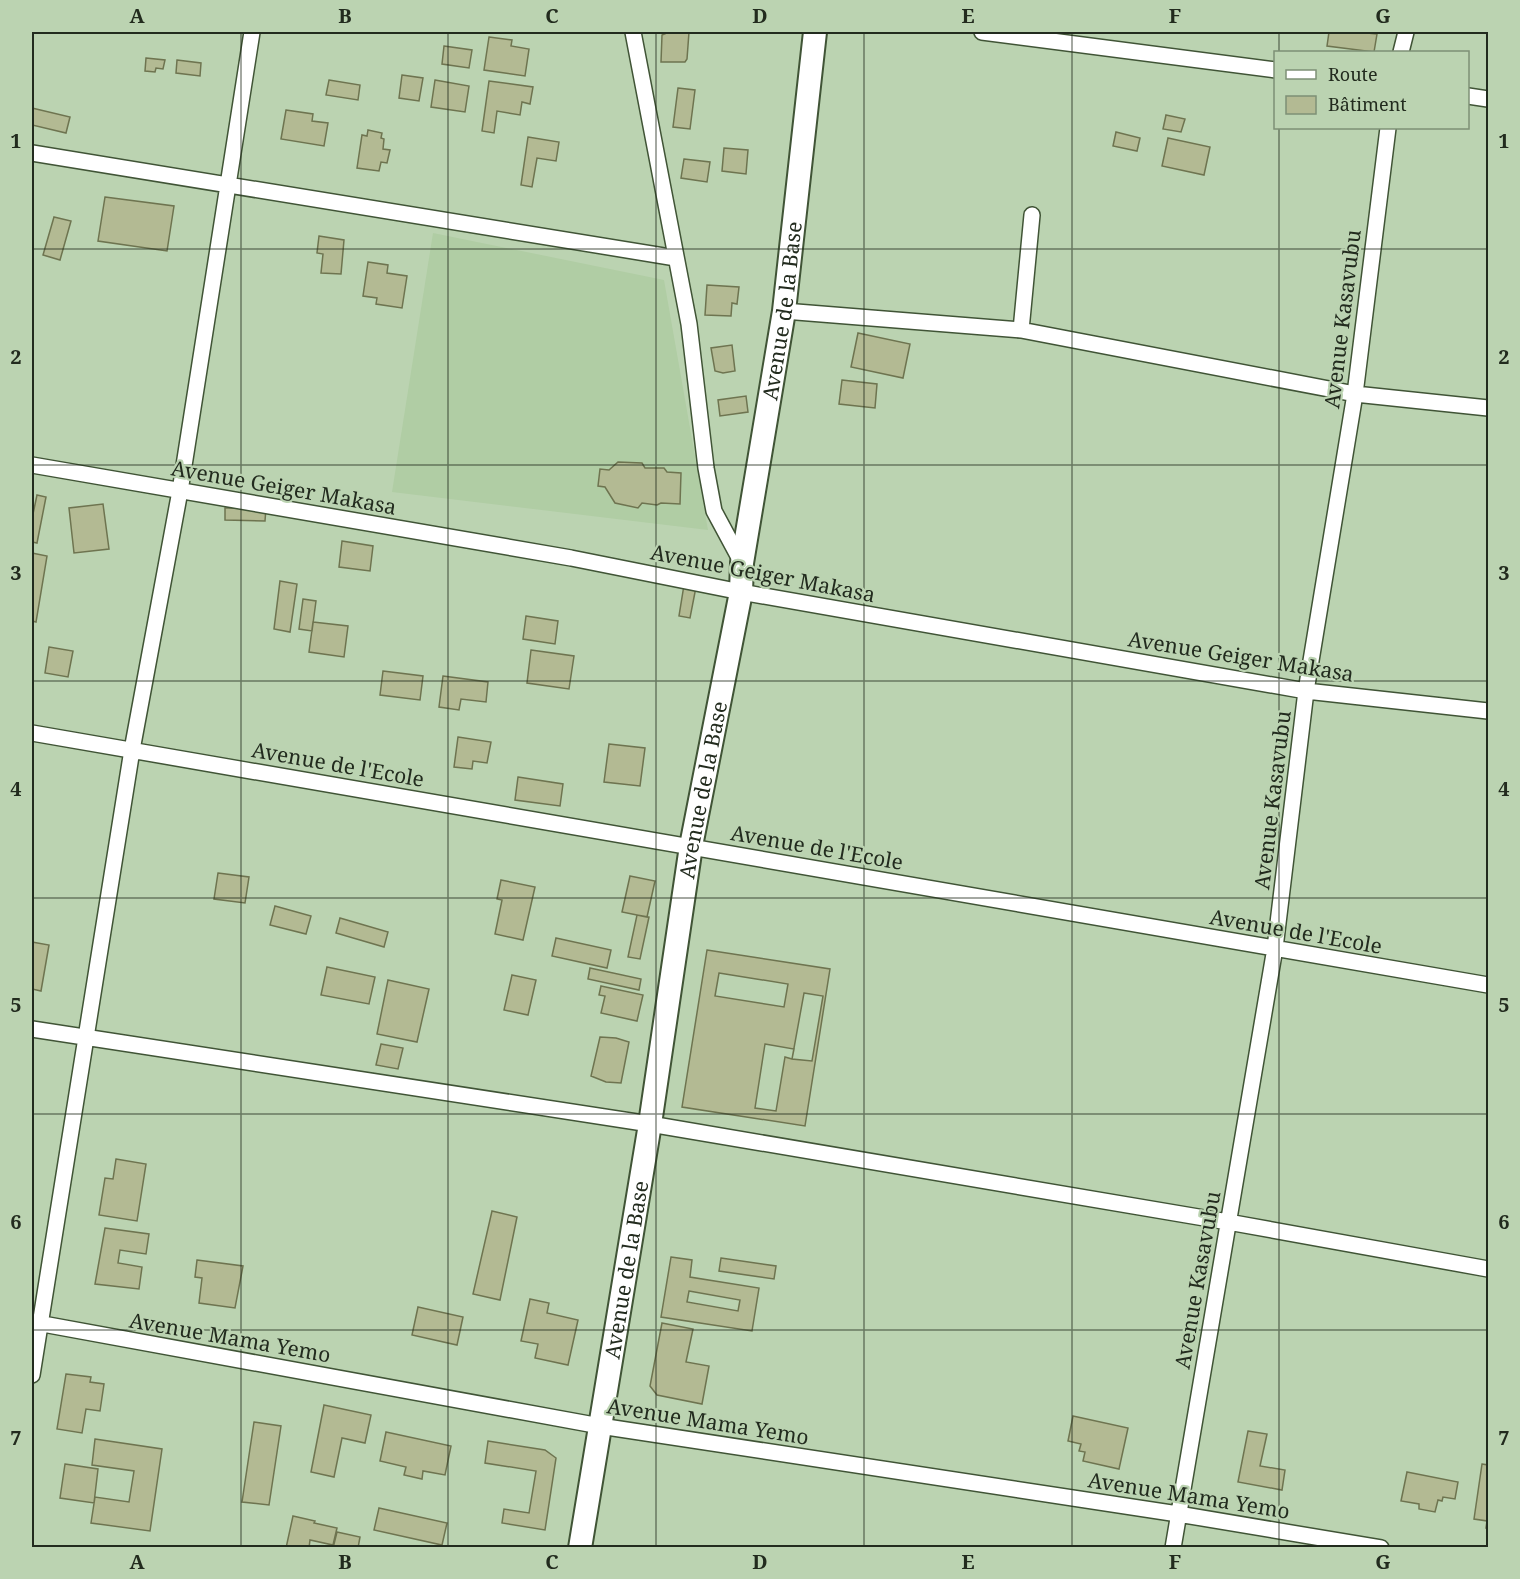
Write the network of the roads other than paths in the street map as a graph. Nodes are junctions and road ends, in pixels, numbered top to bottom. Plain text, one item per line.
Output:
1 (252, 32) edge
2 (633, 32) edge
3 (815, 32) edge
4 (982, 32) edge
5 (1406, 32) edge
6 (1401, 51) edge
7 (1274, 70) edge
8 (1469, 96) edge
9 (1488, 99) edge
10 (1388, 129) edge
11 (32, 153) edge
12 (228, 185) junction
13 (1032, 215) dead end
14 (676, 258) junction
15 (784, 311) junction
16 (1021, 330) junction
17 (1355, 394) junction
18 (1488, 408) edge
19 (32, 465) edge
20 (180, 490) junction
21 (742, 563) junction
22 (741, 592) junction
23 (1306, 691) junction
24 (1488, 711) edge
25 (32, 733) edge
26 (132, 750) junction
27 (691, 846) junction
28 (1275, 948) junction
29 (1488, 985) edge
30 (32, 1029) edge
31 (85, 1038) junction
32 (650, 1124) junction
33 (1228, 1222) junction
34 (1488, 1269) edge
35 (36, 1322) edge
36 (32, 1375) edge
37 (600, 1426) junction
38 (1178, 1514) junction
39 (580, 1548) edge
40 (1173, 1548) edge
41 (1381, 1548) edge

1 - 12 street
2 - 14 street
3 - 15 main road, Avenue de la Base
4 - 7 street
5 - 6 street
8 - 9 street
10 - 17 street, Avenue Kasavubu
11 - 12 street
12 - 14 street
12 - 20 street
13 - 16 street
14 - 21 street
15 - 16 street
15 - 21 main road, Avenue de la Base
16 - 17 street
17 - 18 street
17 - 23 street, Avenue Kasavubu
19 - 20 street, Avenue Geiger Makasa
20 - 22 street, Avenue Geiger Makasa
20 - 26 street
21 - 22 main road, Avenue de la Base
22 - 23 street, Avenue Geiger Makasa
22 - 27 main road, Avenue de la Base
23 - 24 street, Avenue Geiger Makasa
23 - 28 street, Avenue Kasavubu
25 - 26 street, Avenue de l'Ecole
26 - 27 street, Avenue de l'Ecole
26 - 31 street
27 - 28 street, Avenue de l'Ecole
27 - 32 main road, Avenue de la Base
28 - 29 street, Avenue de l'Ecole
28 - 33 street, Avenue Kasavubu
30 - 31 street
31 - 32 street
31 - 35 street
32 - 33 street
32 - 37 main road, Avenue de la Base
33 - 34 street
33 - 38 street, Avenue Kasavubu
35 - 36 street
35 - 37 street, Avenue Mama Yemo
37 - 38 street, Avenue Mama Yemo
37 - 39 main road, Avenue de la Base
38 - 40 street, Avenue Kasavubu
38 - 41 street, Avenue Mama Yemo

